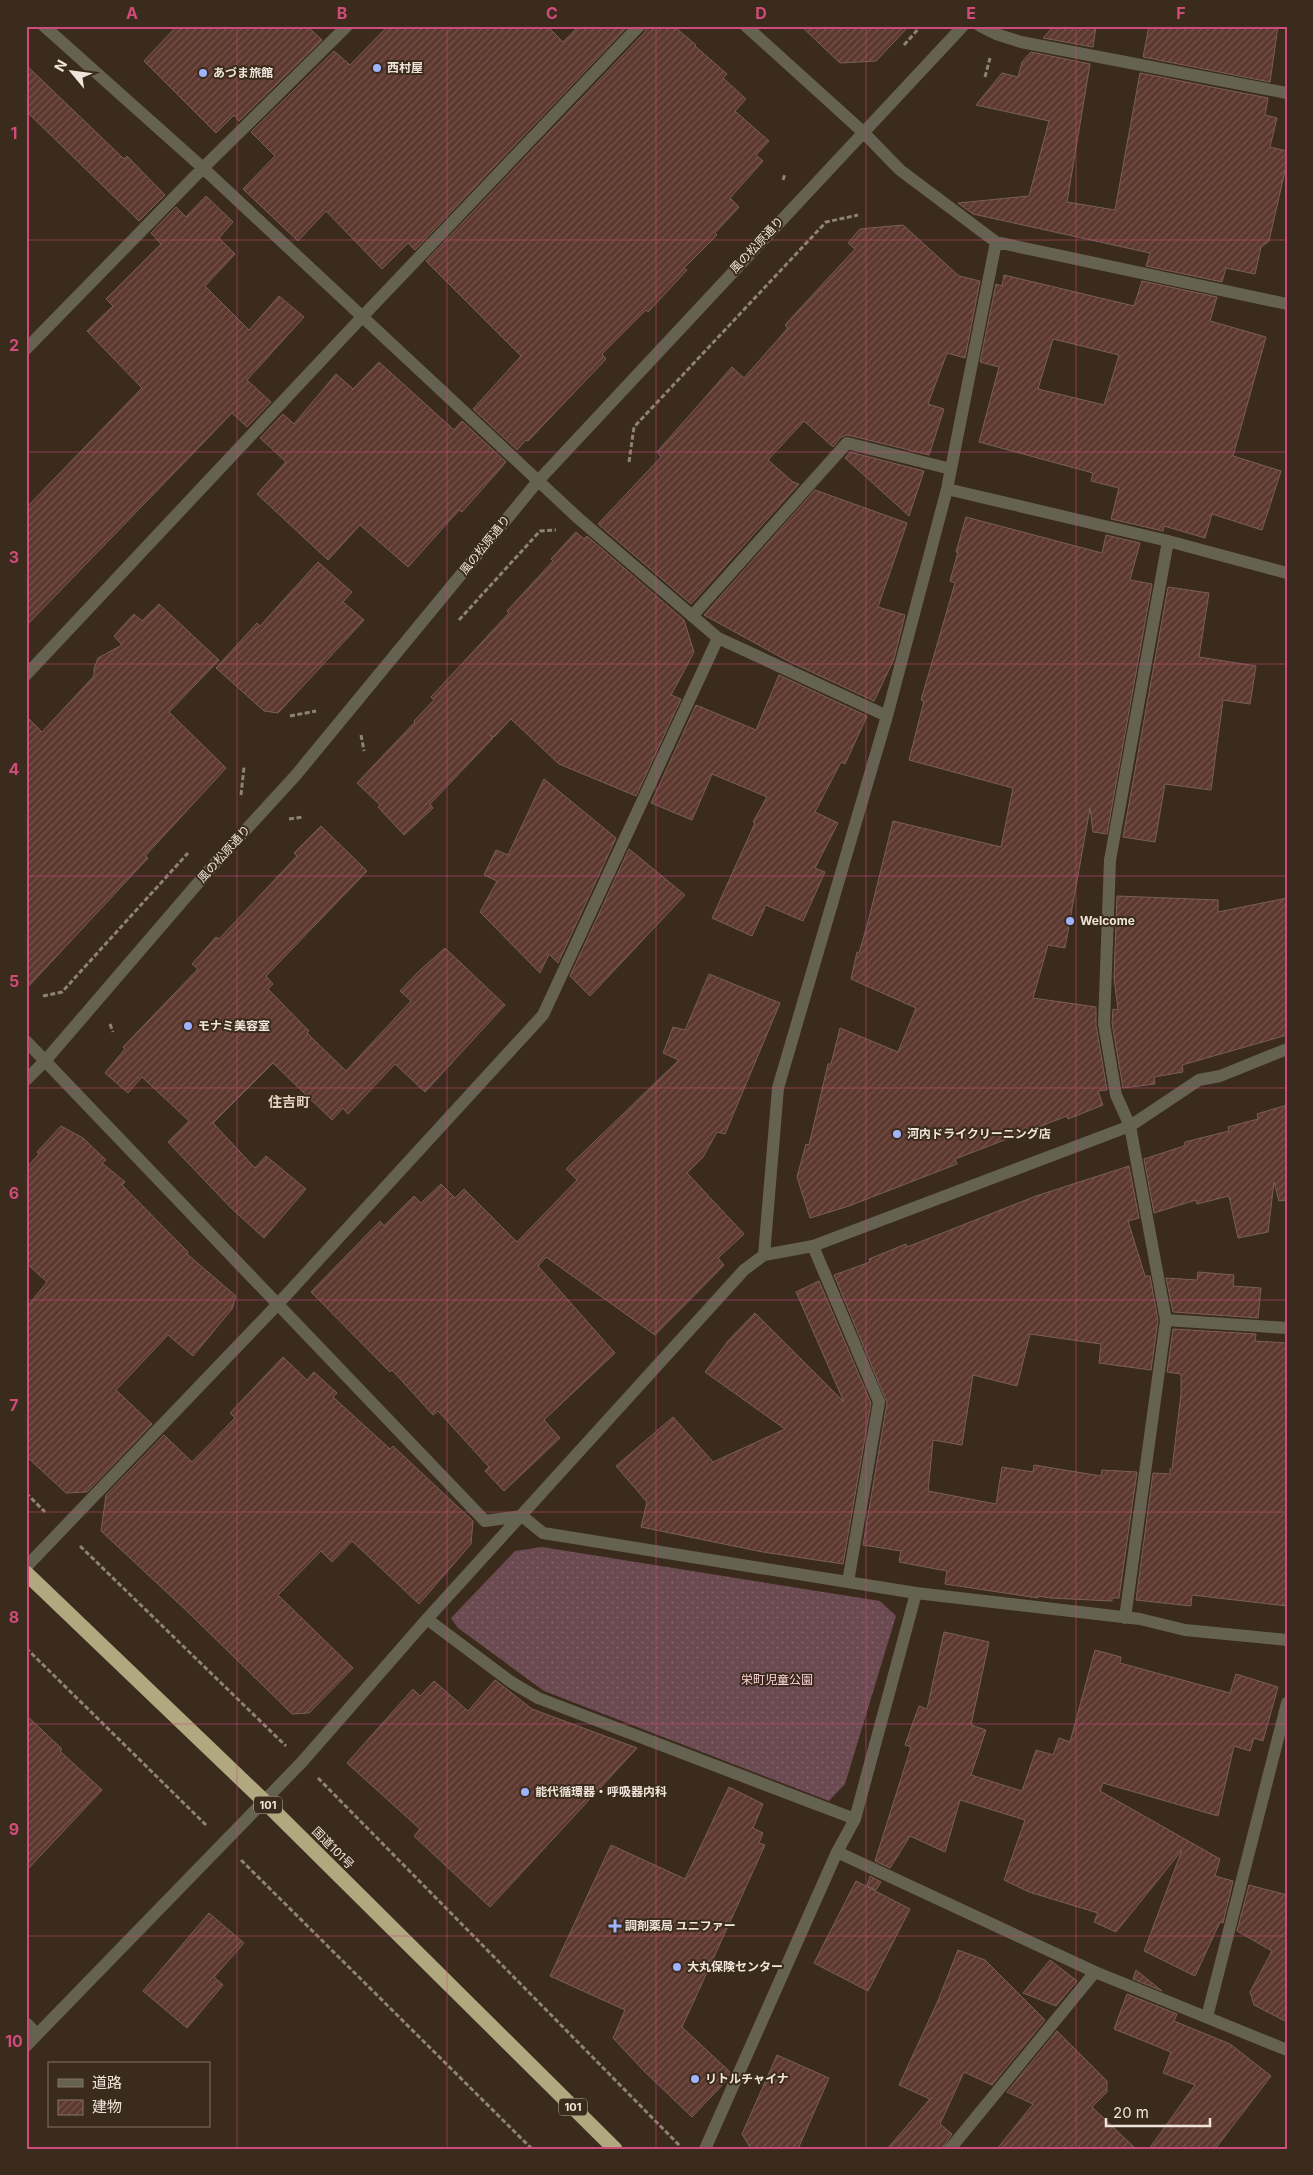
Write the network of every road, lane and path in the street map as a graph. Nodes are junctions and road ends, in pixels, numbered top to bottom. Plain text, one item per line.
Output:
1 (44, 26) edge
2 (347, 26) edge
3 (639, 26) edge
4 (746, 26) edge
5 (921, 26) edge
6 (963, 26) edge
7 (980, 26) edge
8 (904, 45) dead end
9 (1287, 93) edge
10 (862, 132) junction
11 (203, 168) junction
12 (858, 215) dead end
13 (996, 242) junction
14 (1287, 304) edge
15 (363, 316) junction
16 (26, 349) edge
17 (629, 462) dead end
18 (951, 469) junction
19 (538, 481) junction
20 (946, 489) junction
21 (558, 530) dead end
22 (1168, 541) junction
23 (1287, 573) edge
24 (692, 616) junction
25 (453, 626) dead end
26 (718, 638) junction
27 (26, 675) edge
28 (887, 716) junction
29 (359, 728) dead end
30 (364, 751) dead end
31 (244, 767) dead end
32 (236, 801) dead end
33 (189, 852) dead end
34 (43, 996) dead end
35 (26, 1041) edge
36 (1287, 1049) edge
37 (46, 1061) junction
38 (26, 1080) edge
39 (1130, 1126) junction
40 (814, 1246) junction
41 (764, 1255) junction
42 (278, 1304) junction
43 (1166, 1320) junction
44 (1287, 1328) edge
45 (26, 1493) edge
46 (522, 1516) junction
47 (63, 1529) junction
48 (26, 1567) edge
49 (26, 1573) edge
50 (848, 1582) junction
51 (916, 1593) junction
52 (1125, 1618) junction
53 (427, 1619) junction
54 (1287, 1640) edge
55 (26, 1648) edge
56 (1287, 1703) edge
57 (302, 1762) junction
58 (264, 1801) junction
59 (855, 1820) junction
60 (224, 1843) junction
61 (837, 1852) junction
62 (1095, 1972) junction
63 (1207, 2017) junction
64 (26, 2023) edge
65 (37, 2034) junction
66 (26, 2046) edge
67 (1287, 2050) edge
68 (532, 2149) edge
69 (615, 2149) edge
70 (683, 2149) edge
71 (705, 2149) edge
72 (950, 2149) edge

1 - 11 street
2 - 11 street
3 - 15 street
4 - 10 street
5 - 8 path
6 - 10 street, 風の松原通り
7 - 9 street
10 - 13 street
10 - 19 street, 風の松原通り
11 - 15 street
11 - 16 street
12 - 17 path
13 - 14 street
13 - 18 street
15 - 19 street
15 - 27 street
18 - 20 street
18 - 24 street
19 - 24 street
19 - 37 street, 風の松原通り
20 - 22 street
20 - 28 street
21 - 25 path
22 - 23 street
22 - 39 street
24 - 26 street
26 - 28 street
26 - 42 street
28 - 41 street
29 - 30 path
31 - 32 path
33 - 34 path
35 - 37 street
36 - 39 street
37 - 38 street, 風の松原通り
37 - 42 street
39 - 40 street
39 - 43 street
40 - 41 street
40 - 50 street
41 - 46 street
42 - 46 street
42 - 47 street
43 - 44 street
43 - 52 street
45 - 47 path
46 - 50 street
46 - 53 street
47 - 48 street
47 - 57 path
49 - 58 highway, 国道101号 / 101
50 - 51 street
51 - 52 street
51 - 59 street
52 - 54 street
53 - 57 street
53 - 59 street
55 - 60 path
56 - 63 street
57 - 58 street
57 - 70 path
58 - 60 street
58 - 69 highway, 国道101号 / 101
59 - 61 street
60 - 65 street
60 - 68 path
61 - 62 street
61 - 71 street
62 - 63 street
62 - 72 street
63 - 67 street
64 - 65 street
65 - 66 street

